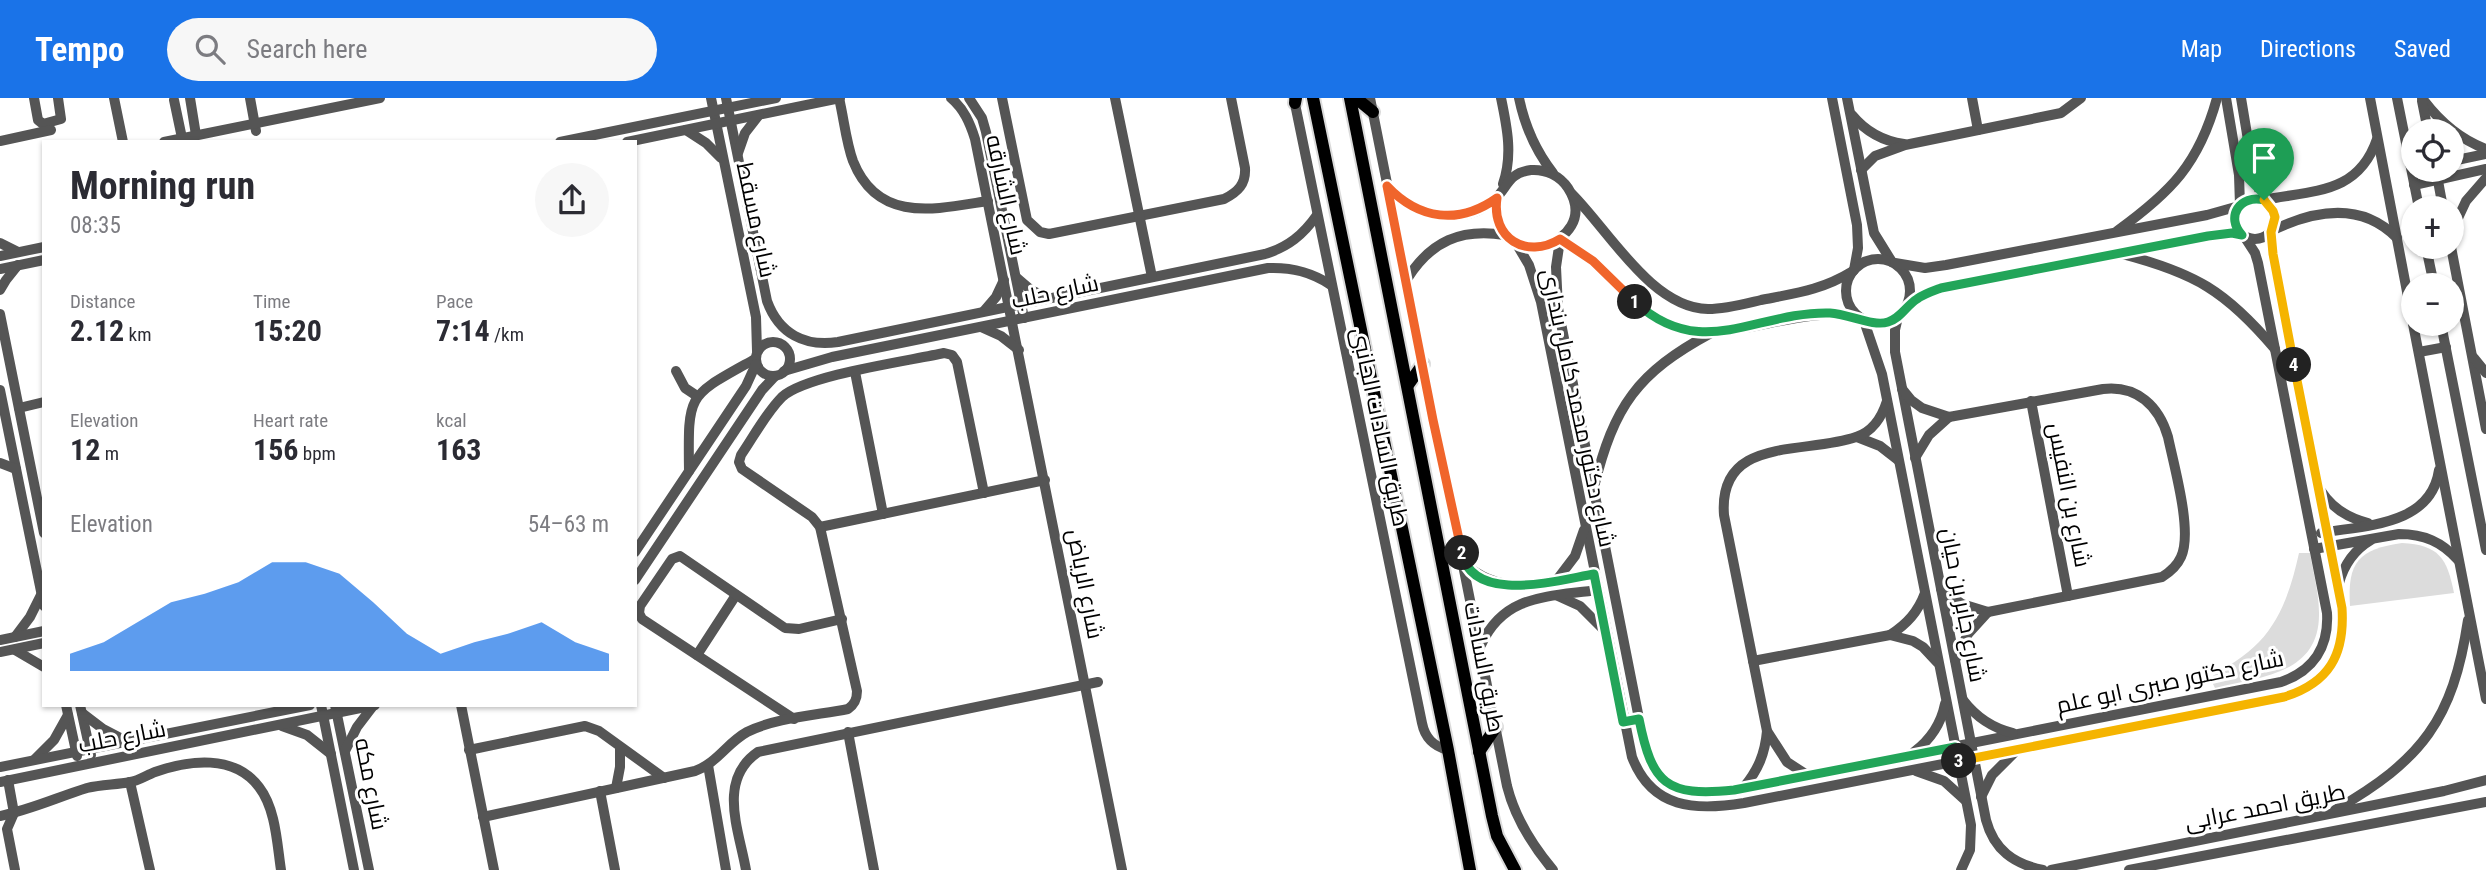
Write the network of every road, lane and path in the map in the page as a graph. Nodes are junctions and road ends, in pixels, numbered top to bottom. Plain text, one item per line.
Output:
1 (34, 98) edge
2 (58, 98) edge
3 (114, 98) edge
4 (190, 98) edge
5 (250, 98) edge
6 (319, 98) edge
7 (711, 98) edge
8 (776, 98) edge
9 (840, 98) edge
10 (951, 98) edge
11 (970, 98) edge
12 (1002, 98) edge
13 (1115, 98) edge
14 (1231, 98) edge
15 (1313, 98) edge
16 (1350, 98) edge
17 (1356, 98) edge
18 (1370, 98) edge
19 (1513, 98) edge
20 (1519, 98) edge
21 (1832, 98) edge
22 (1847, 98) edge
23 (1972, 98) edge
24 (2081, 98) edge
25 (2217, 98) edge
26 (2226, 98) edge
27 (2241, 98) edge
28 (2370, 98) edge
29 (2398, 98) edge
30 (2422, 98) edge
31 (176, 99) edge
32 (1501, 99) edge
33 (1295, 100) edge
34 (384, 101) edge
35 (727, 103) edge
36 (321, 110) junction
37 (713, 111) junction
38 (1373, 112) junction
39 (1850, 113) junction
40 (759, 115) junction
41 (2402, 119) edge
42 (2426, 119) edge
43 (731, 121) junction
44 (716, 124) junction
45 (51, 126) junction
46 (256, 127) junction
47 (686, 130) junction
48 (1978, 130) junction
49 (197, 135) junction
50 (182, 138) junction
51 (2377, 138) junction
52 (54, 140) edge
53 (123, 140) edge
54 (173, 140) edge
55 (570, 140) edge
56 (637, 140) edge
57 (0, 141) edge
58 (1905, 145) junction
59 (2486, 152) edge
60 (738, 154) junction
61 (2464, 158) edge
62 (723, 159) junction
63 (2486, 169) edge
64 (1861, 170) junction
65 (2464, 172) edge
66 (1556, 176) junction
67 (2486, 178) edge
68 (2414, 182) edge
69 (2421, 182) edge
70 (2414, 185) junction
71 (1387, 186) junction
72 (1571, 192) junction
73 (1500, 193) junction
74 (2416, 196) edge
75 (2263, 200) junction
76 (988, 201) junction
77 (2239, 205) junction
78 (2464, 205) edge
79 (1317, 215) junction
80 (1140, 216) junction
81 (2271, 231) junction
82 (2115, 232) junction
83 (1505, 235) junction
84 (2243, 236) junction
85 (2397, 238) junction
86 (1560, 239) junction
87 (0, 243) edge
88 (1516, 243) junction
89 (42, 247) edge
90 (18, 252) junction
91 (2118, 253) junction
92 (0, 256) edge
93 (2453, 259) edge
94 (42, 260) edge
95 (1893, 263) junction
96 (19, 265) junction
97 (0, 269) edge
98 (1854, 270) junction
99 (2404, 273) edge
100 (1152, 276) junction
101 (1016, 277) junction
102 (1004, 279) junction
103 (1407, 279) junction
104 (1331, 285) junction
105 (0, 290) edge
106 (1049, 298) junction
107 (1021, 303) junction
108 (1010, 306) junction
109 (1907, 307) junction
110 (983, 311) junction
111 (0, 313) edge
112 (1898, 317) junction
113 (1024, 318) junction
114 (1862, 319) junction
115 (1013, 320) junction
116 (981, 327) junction
117 (1711, 333) junction
118 (793, 336) junction
119 (2416, 336) edge
120 (2444, 336) edge
121 (785, 347) junction
122 (2446, 347) junction
123 (1018, 350) junction
124 (2275, 350) junction
125 (2419, 352) junction
126 (2472, 355) junction
127 (756, 358) junction
128 (1423, 364) junction
129 (676, 371) dead end
130 (855, 372) junction
131 (780, 373) junction
132 (2486, 373) edge
133 (1408, 385) junction
134 (1902, 389) junction
135 (1, 395) edge
136 (16, 396) junction
137 (697, 396) junction
138 (1888, 401) junction
139 (2031, 401) junction
140 (42, 402) edge
141 (19, 408) junction
142 (1950, 417) junction
143 (2486, 424) edge
144 (9, 435) junction
145 (1857, 437) junction
146 (0, 444) edge
147 (1915, 458) junction
148 (1899, 461) junction
149 (0, 463) edge
150 (2441, 463) junction
151 (16, 468) junction
152 (689, 472) junction
153 (1045, 480) junction
154 (2318, 487) junction
155 (1594, 491) junction
156 (984, 493) junction
157 (883, 514) junction
158 (42, 523) edge
159 (2371, 524) junction
160 (1585, 526) junction
161 (820, 527) junction
162 (2327, 532) junction
163 (2311, 534) junction
164 (2375, 538) junction
165 (2330, 546) junction
166 (637, 549) edge
167 (2314, 549) junction
168 (2486, 550) edge
169 (2460, 562) junction
170 (1464, 564) junction
171 (1594, 574) junction
172 (637, 577) edge
173 (1555, 581) junction
174 (2338, 587) junction
175 (1941, 589) junction
176 (1597, 590) junction
177 (1925, 593) junction
178 (736, 594) junction
179 (41, 595) junction
180 (1557, 596) junction
181 (2068, 596) junction
182 (42, 599) edge
183 (1988, 611) junction
184 (2470, 612) junction
185 (842, 619) junction
186 (42, 631) edge
187 (1605, 632) junction
188 (1890, 635) junction
189 (15, 637) junction
190 (0, 640) edge
191 (42, 643) edge
192 (1480, 646) junction
193 (14, 649) junction
194 (0, 652) edge
195 (697, 655) junction
196 (1955, 660) junction
197 (1753, 661) junction
198 (1939, 665) junction
199 (42, 666) edge
200 (1098, 682) dead end
201 (1085, 685) junction
202 (1962, 698) junction
203 (2486, 699) edge
204 (1946, 700) junction
205 (2169, 704) junction
206 (300, 707) edge
207 (355, 707) edge
208 (372, 707) edge
209 (461, 707) edge
210 (81, 709) edge
211 (336, 709) edge
212 (67, 710) edge
213 (322, 711) edge
214 (794, 719) junction
215 (1639, 719) junction
216 (2171, 719) junction
217 (1623, 722) junction
218 (278, 725) junction
219 (1496, 727) junction
220 (1767, 731) junction
221 (848, 732) junction
222 (2017, 734) junction
223 (127, 741) junction
224 (1970, 743) junction
225 (620, 747) junction
226 (1955, 747) junction
227 (90, 749) junction
228 (469, 750) junction
229 (1448, 750) junction
230 (2018, 750) junction
231 (76, 751) junction
232 (345, 751) junction
233 (1479, 752) junction
234 (331, 754) junction
235 (1912, 754) junction
236 (1973, 758) junction
237 (34, 760) junction
238 (1958, 761) junction
239 (93, 762) junction
240 (79, 765) junction
241 (708, 765) junction
242 (0, 767) edge
243 (1912, 770) junction
244 (1807, 775) junction
245 (664, 778) junction
246 (2486, 780) edge
247 (4, 781) edge
248 (130, 782) junction
249 (616, 788) junction
250 (1743, 788) junction
251 (600, 791) junction
252 (1981, 797) junction
253 (1966, 800) junction
254 (2486, 802) edge
255 (14, 813) junction
256 (2327, 815) junction
257 (0, 816) edge
258 (483, 817) junction
259 (3, 827) edge
260 (2142, 851) junction
261 (2145, 867) junction
262 (15, 870) edge
263 (150, 870) edge
264 (281, 870) edge
265 (355, 870) edge
266 (369, 870) edge
267 (494, 870) edge
268 (615, 870) edge
269 (726, 870) edge
270 (746, 870) edge
271 (874, 870) edge
272 (1122, 870) edge
273 (1470, 870) edge
274 (1515, 870) edge
275 (1553, 870) edge
276 (1961, 870) edge
277 (2043, 870) edge
278 (2051, 870) edge
279 (2129, 870) edge

1 - 45 street
2 - 45 street
3 - 53 street
4 - 49 street
5 - 46 street
6 - 36 street
7 - 37 street, شارع مسقط
8 - 35 street
9 - 40 street
9 - 76 street
10 - 76 street, شارع الشارقه
11 - 101 street, شارع الشارقه
12 - 80 street
13 - 80 street
14 - 80 street
15 - 229 main road
16 - 133 main road, طريق السادات
17 - 38 main road
18 - 38 street
19 - 32 street
20 - 66 street
21 - 98 street
22 - 39 street
23 - 48 street
24 - 48 street
25 - 82 street
26 - 77 street
27 - 75 street
28 - 51 street
29 - 41 street
30 - 42 street
30 - 59 street
31 - 50 street
32 - 73 street
33 - 79 street, طريق السادات الجانبى
34 - 36 street
35 - 37 street
35 - 43 street, شارع مسقط
36 - 46 street
37 - 44 street, شارع مسقط
37 - 55 street
38 - 71 street
39 - 58 street
39 - 64 street
40 - 43 street
40 - 60 street
43 - 44 street
43 - 60 street, شارع مسقط
44 - 47 street
44 - 62 street, شارع مسقط
45 - 52 street
45 - 57 street
46 - 49 street
47 - 56 street
47 - 62 street
48 - 58 street
49 - 50 street
50 - 54 street
51 - 75 street
51 - 85 street
58 - 64 street
59 - 61 street
60 - 118 street, شارع مسقط
62 - 127 street, شارع مسقط
63 - 65 street
64 - 95 street
66 - 72 street
66 - 73 street
67 - 78 street
68 - 70 street
69 - 70 street
70 - 74 street
71 - 73 street
71 - 103 street
72 - 86 street
72 - 98 street
73 - 83 street
75 - 77 street
75 - 81 street
76 - 102 street, شارع الشارقه
77 - 82 street
77 - 84 street
79 - 100 street, شارع حلب
79 - 104 street, طريق السادات الجانبى
80 - 100 street
81 - 84 street
81 - 85 street
81 - 154 street, شارع دكتور صبرى ابو علم
82 - 95 street
83 - 88 street
83 - 103 street
84 - 91 street
84 - 124 street, شارع دكتور صبرى ابو علم
85 - 99 street
86 - 88 street
86 - 117 street
86 - 155 street, شارع دكتور محمد كامل بندارى
87 - 90 street
88 - 160 street, شارع دكتور محمد كامل بندارى
89 - 90 street
90 - 92 street
91 - 109 street
91 - 124 street
93 - 126 street
94 - 96 street
95 - 98 street
95 - 109 street
96 - 97 street
96 - 105 street
98 - 114 street
100 - 106 street, شارع حلب
101 - 106 street
101 - 107 street, شارع الشارقه
102 - 108 street, شارع الشارقه
102 - 110 street
103 - 128 street
104 - 113 street, شارع حلب
104 - 229 street, طريق السادات الجانبى
106 - 107 street, شارع حلب
107 - 108 street, شارع حلب
107 - 113 street
108 - 110 street, شارع حلب
108 - 115 street, شارع الرياض
109 - 112 street
110 - 118 street, شارع حلب
111 - 136 street
112 - 114 street
112 - 134 street, شارع جابر بن حيان
113 - 115 street, شارع حلب
114 - 117 street
114 - 138 street, شارع جابر بن حيان
115 - 116 street, شارع حلب
115 - 123 street, شارع الرياض
116 - 123 street
116 - 131 street, شارع حلب
117 - 155 street
118 - 121 street
119 - 125 street
120 - 122 street
121 - 127 street
121 - 131 street
122 - 125 street
122 - 168 street
123 - 153 street, شارع الرياض
124 - 163 street, شارع دكتور صبرى ابو علم
125 - 150 street
126 - 132 street
126 - 143 street
127 - 131 street
127 - 137 street
127 - 152 street
128 - 133 main road
128 - 170 street
129 - 137 street
130 - 156 street
130 - 157 street
130 - 161 street
131 - 172 street
133 - 233 main road, طريق السادات
134 - 142 street
134 - 147 street, شارع جابر بن حيان
135 - 136 street
135 - 144 street
136 - 141 street
137 - 152 street
138 - 145 street
138 - 148 street, شارع جابر بن حيان
139 - 142 street
139 - 181 street, شارع بن النفيس
139 - 181 street
140 - 141 street
141 - 158 street
142 - 147 street
144 - 146 street
144 - 151 street
145 - 148 street
145 - 197 street
147 - 175 street, شارع جابر بن حيان
148 - 177 street, شارع جابر بن حيان
149 - 151 street
150 - 159 street
150 - 169 street
151 - 179 street
152 - 166 street
153 - 156 street
153 - 201 street, شارع الرياض
154 - 159 street
154 - 162 street, شارع دكتور صبرى ابو علم
155 - 215 street, شارع دكتور محمد كامل بندارى
156 - 157 street
157 - 161 street
159 - 162 street
160 - 171 street, شارع دكتور محمد كامل بندارى
160 - 173 street
161 - 185 street
162 - 163 street
162 - 165 street, شارع دكتور صبرى ابو علم
163 - 167 street, شارع دكتور صبرى ابو علم
164 - 165 street
164 - 169 street
164 - 174 street
165 - 167 street
165 - 174 street, شارع دكتور صبرى ابو علم
167 - 205 street, شارع دكتور صبرى ابو علم
169 - 184 street
170 - 173 street
170 - 192 street
171 - 173 street
171 - 176 street, شارع دكتور محمد كامل بندارى
174 - 216 street, شارع دكتور صبرى ابو علم
175 - 183 street
175 - 196 street, شارع جابر بن حيان
176 - 180 street
176 - 187 street, شارع دكتور محمد كامل بندارى
177 - 188 street
177 - 198 street, شارع جابر بن حيان
178 - 185 street
178 - 195 street
178 - 195 street
179 - 182 street
179 - 189 street
180 - 187 street
180 - 192 street
181 - 183 street
183 - 196 street
184 - 203 street
184 - 256 street
185 - 214 street
186 - 189 street
187 - 217 street, شارع دكتور محمد كامل بندارى
188 - 197 street
188 - 198 street
189 - 190 street
191 - 193 street
192 - 219 street
193 - 194 street
193 - 199 street
195 - 214 street
196 - 202 street, شارع جابر بن حيان
197 - 220 street
198 - 204 street, شارع جابر بن حيان
200 - 201 street
201 - 221 street
201 - 272 street, شارع الرياض
202 - 222 street
202 - 224 street, شارع جابر بن حيان
204 - 226 street, شارع جابر بن حيان
204 - 235 street
205 - 216 street
205 - 222 street, شارع دكتور صبرى ابو علم
206 - 223 street, شارع حلب
207 - 211 street, شارع حلب
208 - 232 street
209 - 228 street
210 - 223 street
210 - 227 street
211 - 213 street, شارع حلب
211 - 232 street, شارع مكه
212 - 231 street
212 - 237 street
213 - 218 street, شارع حلب
213 - 234 street, شارع مكه
214 - 241 street
215 - 217 street
215 - 250 street, شارع دكتور محمد كامل بندارى
216 - 230 street, شارع دكتور صبرى ابو علم
217 - 243 street, شارع دكتور محمد كامل بندارى
218 - 234 street
218 - 239 street, شارع حلب
219 - 233 main road
219 - 275 street
220 - 244 street
220 - 250 street
221 - 270 street
221 - 271 street
222 - 224 street, شارع دكتور صبرى ابو علم
223 - 227 street, شارع حلب
224 - 226 street, شارع دكتور محمد كامل بندارى
224 - 236 street, شارع جابر بن حيان
225 - 228 street
225 - 245 street
225 - 249 street
226 - 235 street, شارع دكتور محمد كامل بندارى
226 - 238 street, شارع جابر بن حيان
227 - 231 street, شارع حلب
227 - 239 street
228 - 258 street
229 - 273 main road
230 - 236 street, شارع دكتور صبرى ابو علم
230 - 252 street
231 - 237 street, شارع حلب
231 - 240 street
232 - 266 street, شارع مكه
233 - 274 main road, طريق السادات
234 - 265 street, شارع مكه
235 - 244 street, شارع دكتور محمد كامل بندارى
236 - 238 street, شارع دكتور محمد كامل بندارى
236 - 252 street, شارع جابر بن حيان
237 - 242 street, شارع حلب
238 - 243 street, شارع دكتور محمد كامل بندارى
238 - 253 street, شارع جابر بن حيان
239 - 240 street, شارع حلب
240 - 247 street, شارع حلب
241 - 245 street
241 - 269 street
243 - 253 street
244 - 250 street, شارع دكتور محمد كامل بندارى
245 - 249 street
246 - 256 street, طريق احمد عرابى
247 - 255 street
248 - 255 street
248 - 263 street
248 - 264 street
249 - 251 street
251 - 258 street
251 - 268 street
252 - 277 street, شارع جابر بن حيان
253 - 276 street, شارع جابر بن حيان
254 - 261 street, طريق احمد عرابى
255 - 257 street
255 - 259 street
256 - 260 street, طريق احمد عرابى
258 - 267 street
259 - 262 street
260 - 261 street
260 - 278 street, طريق احمد عرابى
261 - 279 street, طريق احمد عرابى

